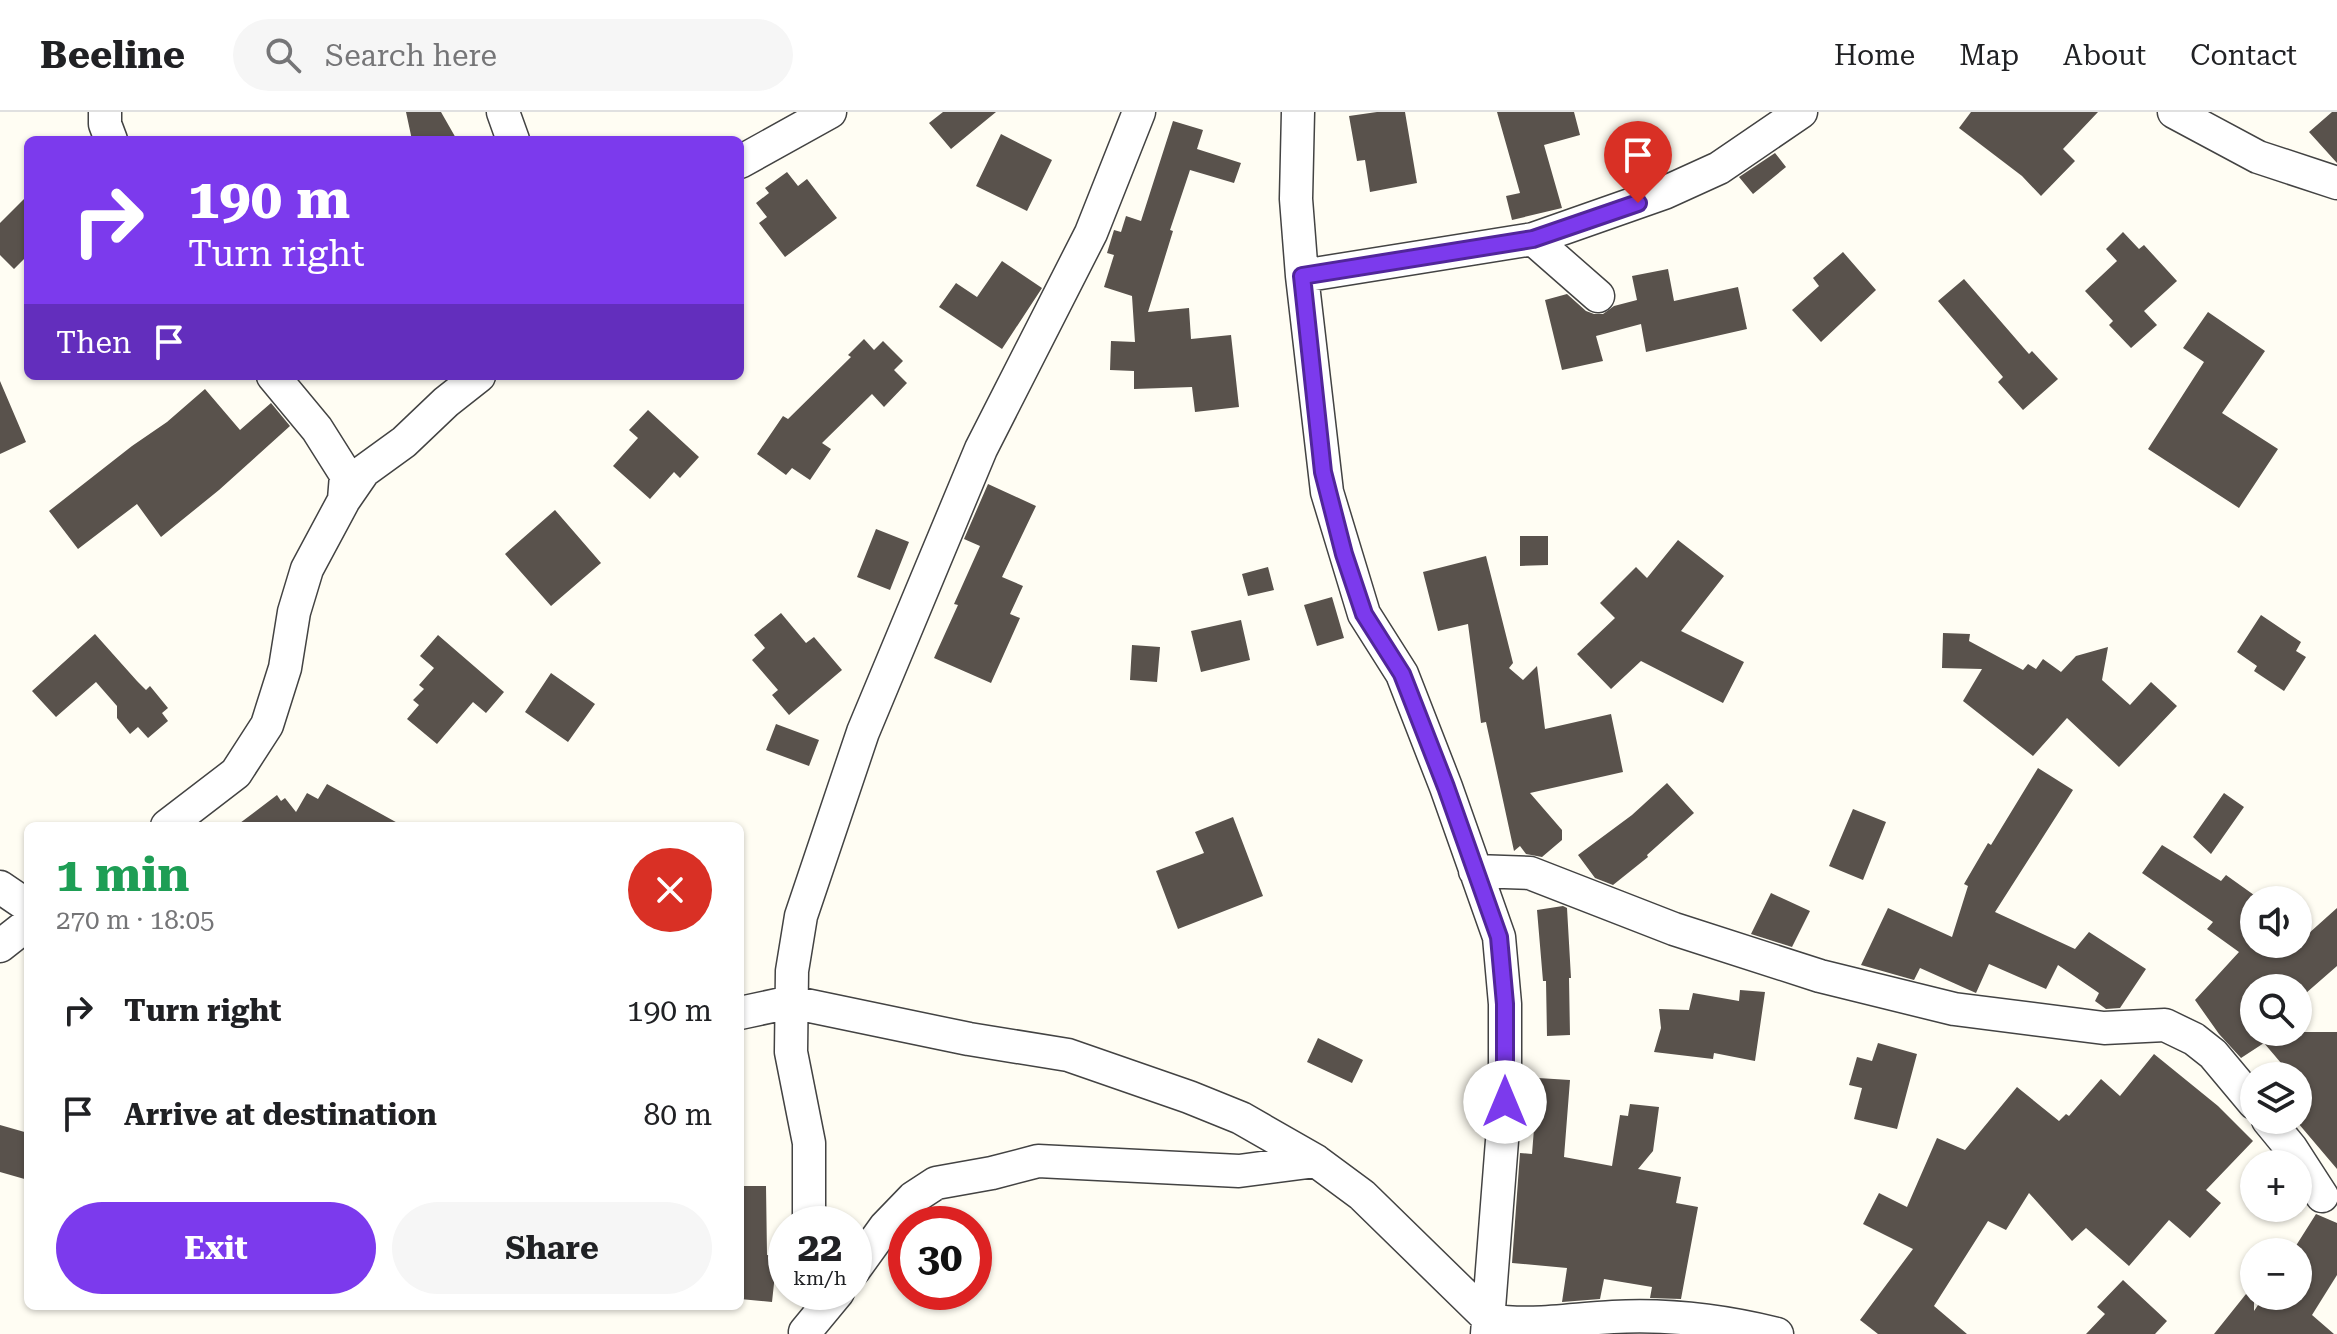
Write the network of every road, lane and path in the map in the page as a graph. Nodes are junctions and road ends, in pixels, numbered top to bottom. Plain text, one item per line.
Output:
1 (105, 112) edge
2 (503, 112) edge
3 (830, 112) edge
4 (1139, 112) edge
5 (1298, 112) edge
6 (1801, 112) edge
7 (2174, 112) edge
8 (110, 136) edge
9 (512, 136) edge
10 (744, 160) edge
11 (2337, 183) edge
12 (1533, 239) junction
13 (1302, 276) junction
14 (1598, 296) dead end
15 (276, 380) edge
16 (474, 380) edge
17 (344, 500) junction
18 (172, 822) edge
19 (1475, 871) junction
20 (0, 887) edge
21 (24, 903) edge
22 (24, 927) edge
23 (0, 946) edge
24 (791, 1002) junction
25 (744, 1012) edge
26 (2240, 1086) edge
27 (2280, 1134) edge
28 (1316, 1161) junction
29 (2322, 1196) dead end
30 (809, 1206) edge
31 (872, 1245) edge
32 (807, 1310) edge
33 (824, 1310) edge
34 (1488, 1327) edge
35 (805, 1333) edge
36 (1777, 1334) edge

1 - 8 street
2 - 9 street
3 - 10 street
4 - 24 street
5 - 13 street
6 - 12 street
7 - 11 street
12 - 13 street
12 - 14 street
13 - 19 street
15 - 17 street
16 - 17 street
17 - 18 street
19 - 26 street
19 - 34 street
20 - 21 street
22 - 23 street
24 - 25 street
24 - 28 street
24 - 30 street
27 - 29 street
28 - 31 street
28 - 34 street
32 - 35 street
33 - 35 street
34 - 36 street

